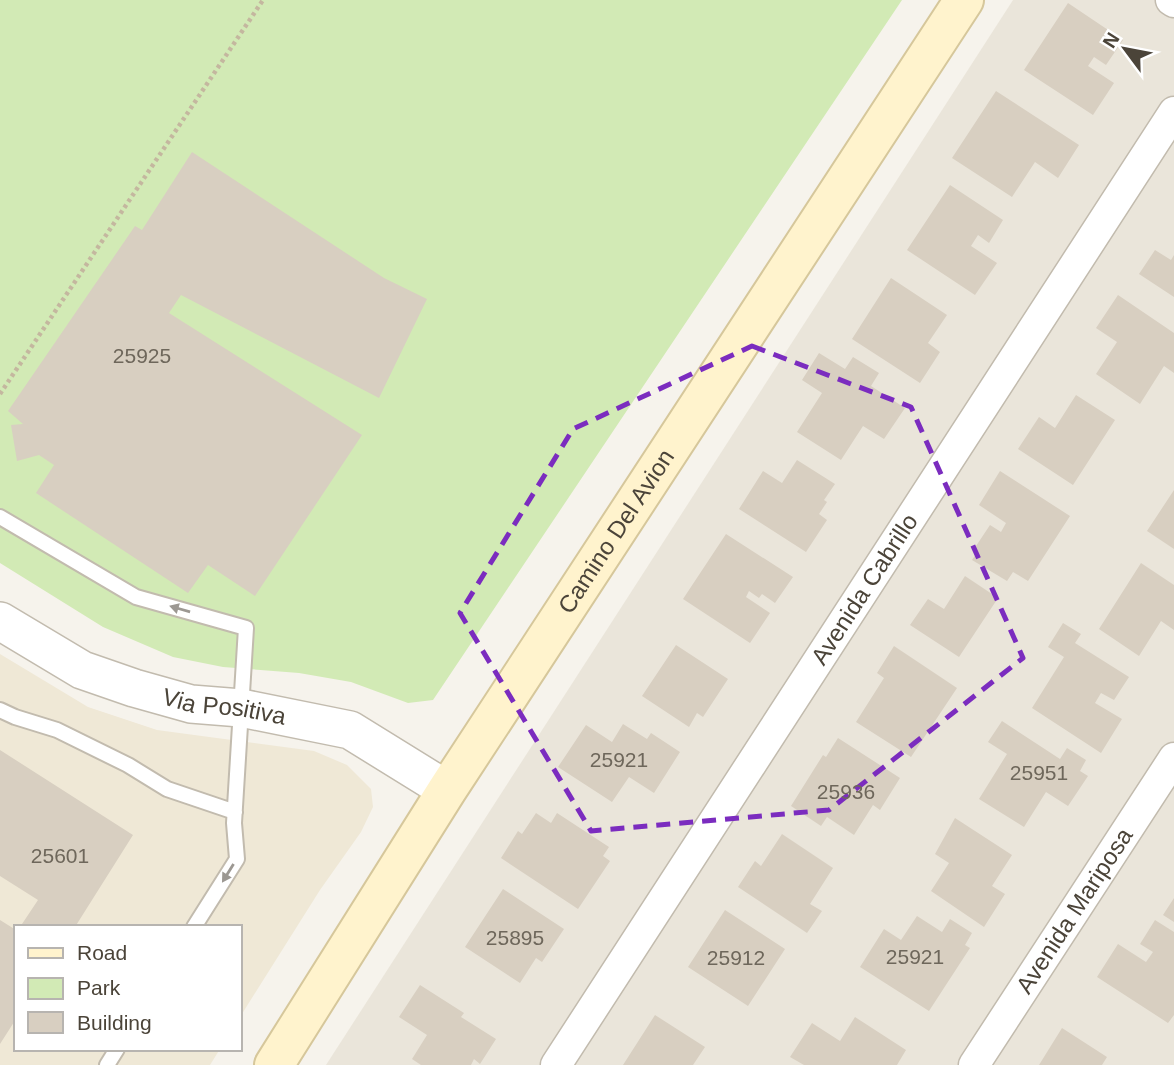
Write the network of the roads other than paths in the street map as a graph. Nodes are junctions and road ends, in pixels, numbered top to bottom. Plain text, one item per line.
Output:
1 (964, 0) edge
2 (1174, 112) edge
3 (0, 517) edge
4 (0, 621) edge
5 (241, 708) junction
6 (0, 710) edge
7 (1174, 758) edge
8 (447, 790) junction
9 (235, 812) junction
10 (195, 925) edge
11 (274, 1065) edge
12 (556, 1065) edge
13 (974, 1065) edge

1 - 8 main road, Camino Del Avion
2 - 12 street, Avenida Cabrillo
5 -> 3 lane
4 - 5 street, Via Positiva
5 - 8 street, Via Positiva
5 - 9 lane
6 - 9 lane
7 - 13 street, Avenida Mariposa
8 - 11 main road, Camino Del Avion
9 -> 10 lane

